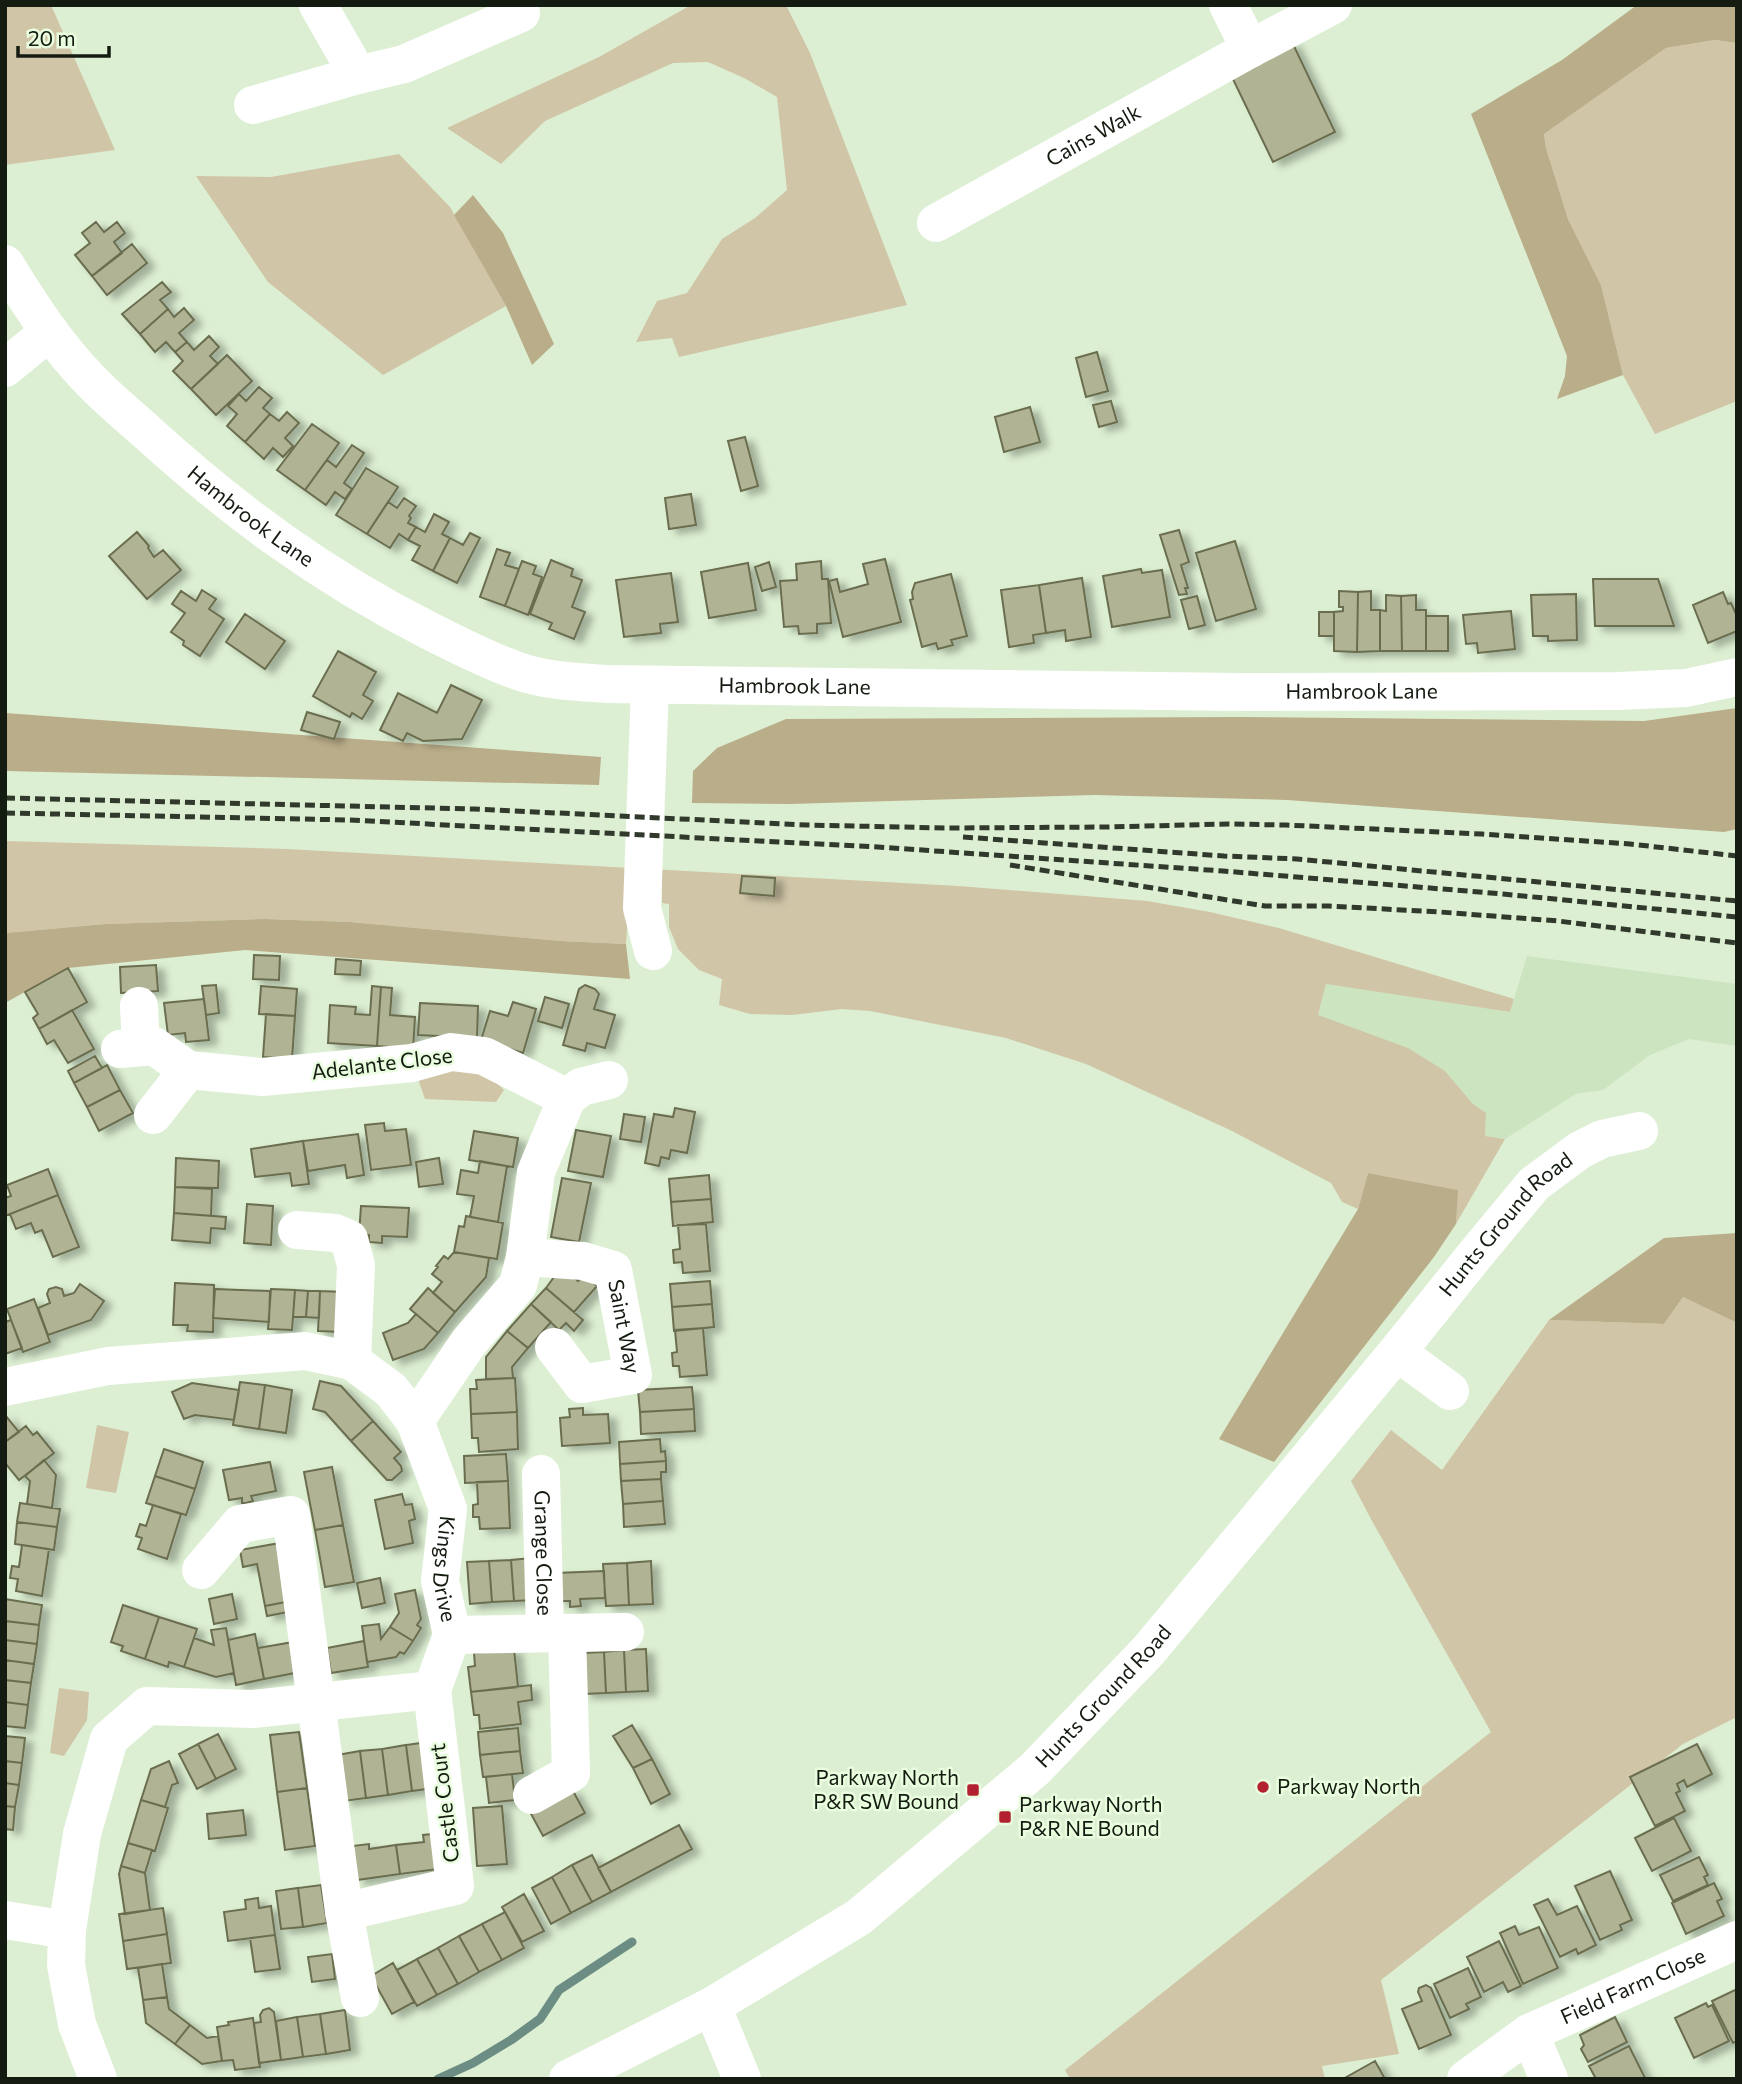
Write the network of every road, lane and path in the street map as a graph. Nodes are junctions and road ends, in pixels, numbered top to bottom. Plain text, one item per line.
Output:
1 (318, 5) edge
2 (1228, 5) edge
3 (1333, 5) edge
4 (521, 13) dead end
5 (1250, 49) junction
6 (358, 75) junction
7 (253, 105) dead end
8 (936, 223) dead end
9 (5, 264) edge
10 (49, 332) junction
11 (5, 368) edge
12 (1737, 677) edge
13 (650, 685) junction
14 (653, 951) dead end
15 (139, 1006) dead end
16 (188, 1070) junction
17 (609, 1080) dead end
18 (566, 1098) junction
19 (152, 1115) dead end
20 (1639, 1131) dead end
21 (297, 1230) dead end
22 (525, 1257) junction
23 (554, 1347) dead end
24 (1397, 1352) junction
25 (352, 1361) junction
26 (5, 1387) edge
27 (1450, 1391) dead end
28 (415, 1421) junction
29 (541, 1474) dead end
30 (201, 1570) dead end
31 (625, 1632) dead end
32 (556, 1633) junction
33 (452, 1635) junction
34 (432, 1690) junction
35 (315, 1702) junction
36 (532, 1795) dead end
37 (344, 1912) junction
38 (5, 1920) edge
39 (67, 1930) junction
40 (1737, 1940) edge
41 (360, 1998) dead end
42 (712, 2006) junction
43 (77, 2024) junction
44 (1529, 2033) junction
45 (69, 2079) edge
46 (98, 2079) edge
47 (568, 2079) edge
48 (742, 2079) edge
49 (1466, 2079) edge
50 (1549, 2079) edge

1 - 6 street
2 - 5 street
3 - 5 street, Cains Walk
4 - 6 street
5 - 8 street, Cains Walk
6 - 7 street
9 - 10 street, Hambrook Lane
10 - 11 street
10 - 13 street, Hambrook Lane
12 - 13 street, Hambrook Lane
13 - 14 street
15 - 16 street, Adelante Close
16 - 18 street, Adelante Close
16 - 19 street
17 - 18 street
18 - 22 street
20 - 24 street, Hunts Ground Road
21 - 25 street
22 - 23 street, Saint Way
22 - 28 street
24 - 27 street
24 - 42 street, Hunts Ground Road
25 - 26 street, Kings Drive
25 - 28 street, Kings Drive
28 - 33 street, Kings Drive
29 - 32 street, Grange Close
30 - 35 street
31 - 32 street, Grange Close
32 - 33 street, Grange Close
32 - 36 street, Grange Close
33 - 34 street, Kings Drive
34 - 35 street
34 - 37 street, Castle Court
35 - 37 street
35 - 39 street
37 - 41 street
38 - 39 street
39 - 43 street
40 - 44 street, Field Farm Close
42 - 47 street, Hunts Ground Road
42 - 48 street
43 - 45 street
43 - 46 street
44 - 49 street, Field Farm Close
44 - 50 street

